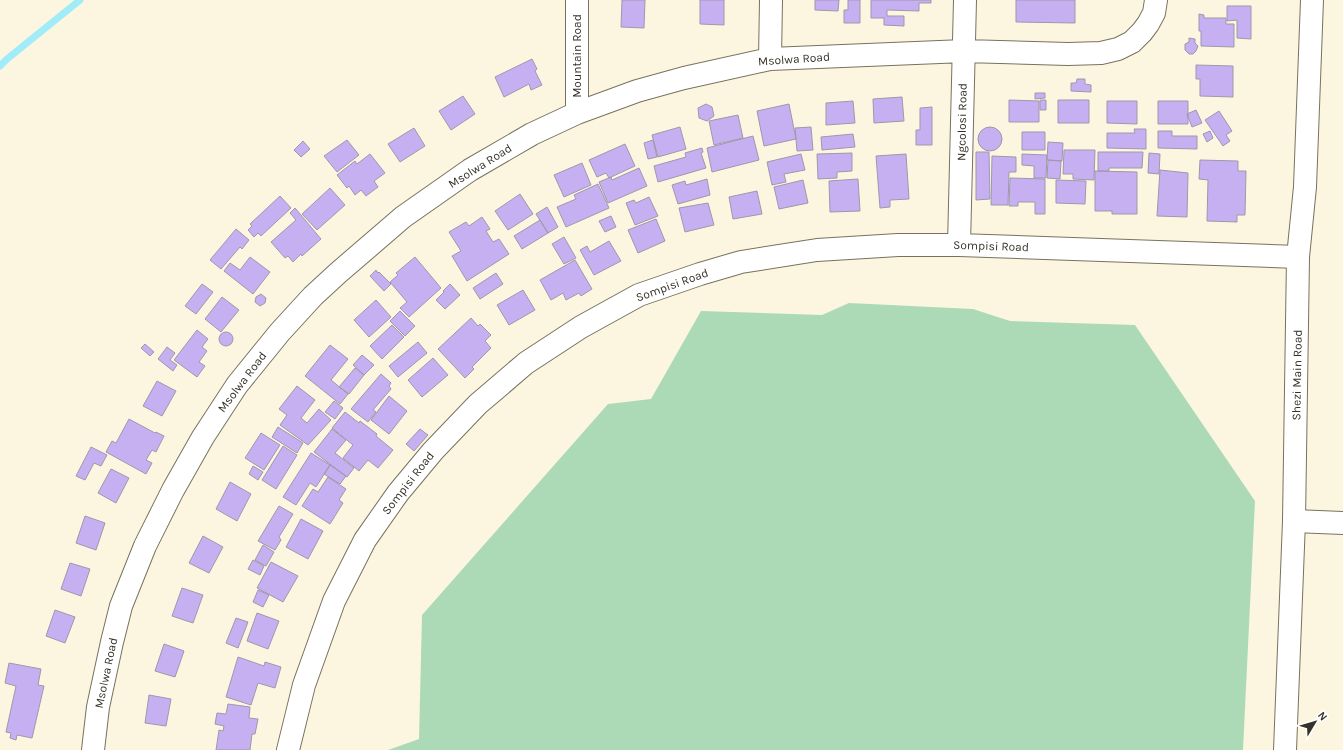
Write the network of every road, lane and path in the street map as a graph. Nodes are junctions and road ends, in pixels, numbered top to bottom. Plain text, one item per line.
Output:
1 (578, 0) edge
2 (771, 0) edge
3 (965, 0) edge
4 (1156, 0) edge
5 (1312, 0) edge
6 (964, 51) junction
7 (770, 59) junction
8 (577, 113) junction
9 (959, 245) junction
10 (1298, 257) junction
11 (1294, 521) junction
12 (1343, 523) edge
13 (93, 750) edge
14 (288, 750) edge
15 (1285, 750) edge

1 - 8 street, Mountain Road
2 - 7 street
3 - 6 street, Ngcolosi Road
4 - 6 street, Msolwa Road
5 - 10 street, Shezi Main Road
6 - 7 street, Msolwa Road
6 - 9 street, Ngcolosi Road
7 - 8 street, Msolwa Road
8 - 13 street, Msolwa Road
9 - 10 street, Sompisi Road
9 - 14 street, Sompisi Road
10 - 11 street, Shezi Main Road
11 - 12 street
11 - 15 street, Shezi Main Road

